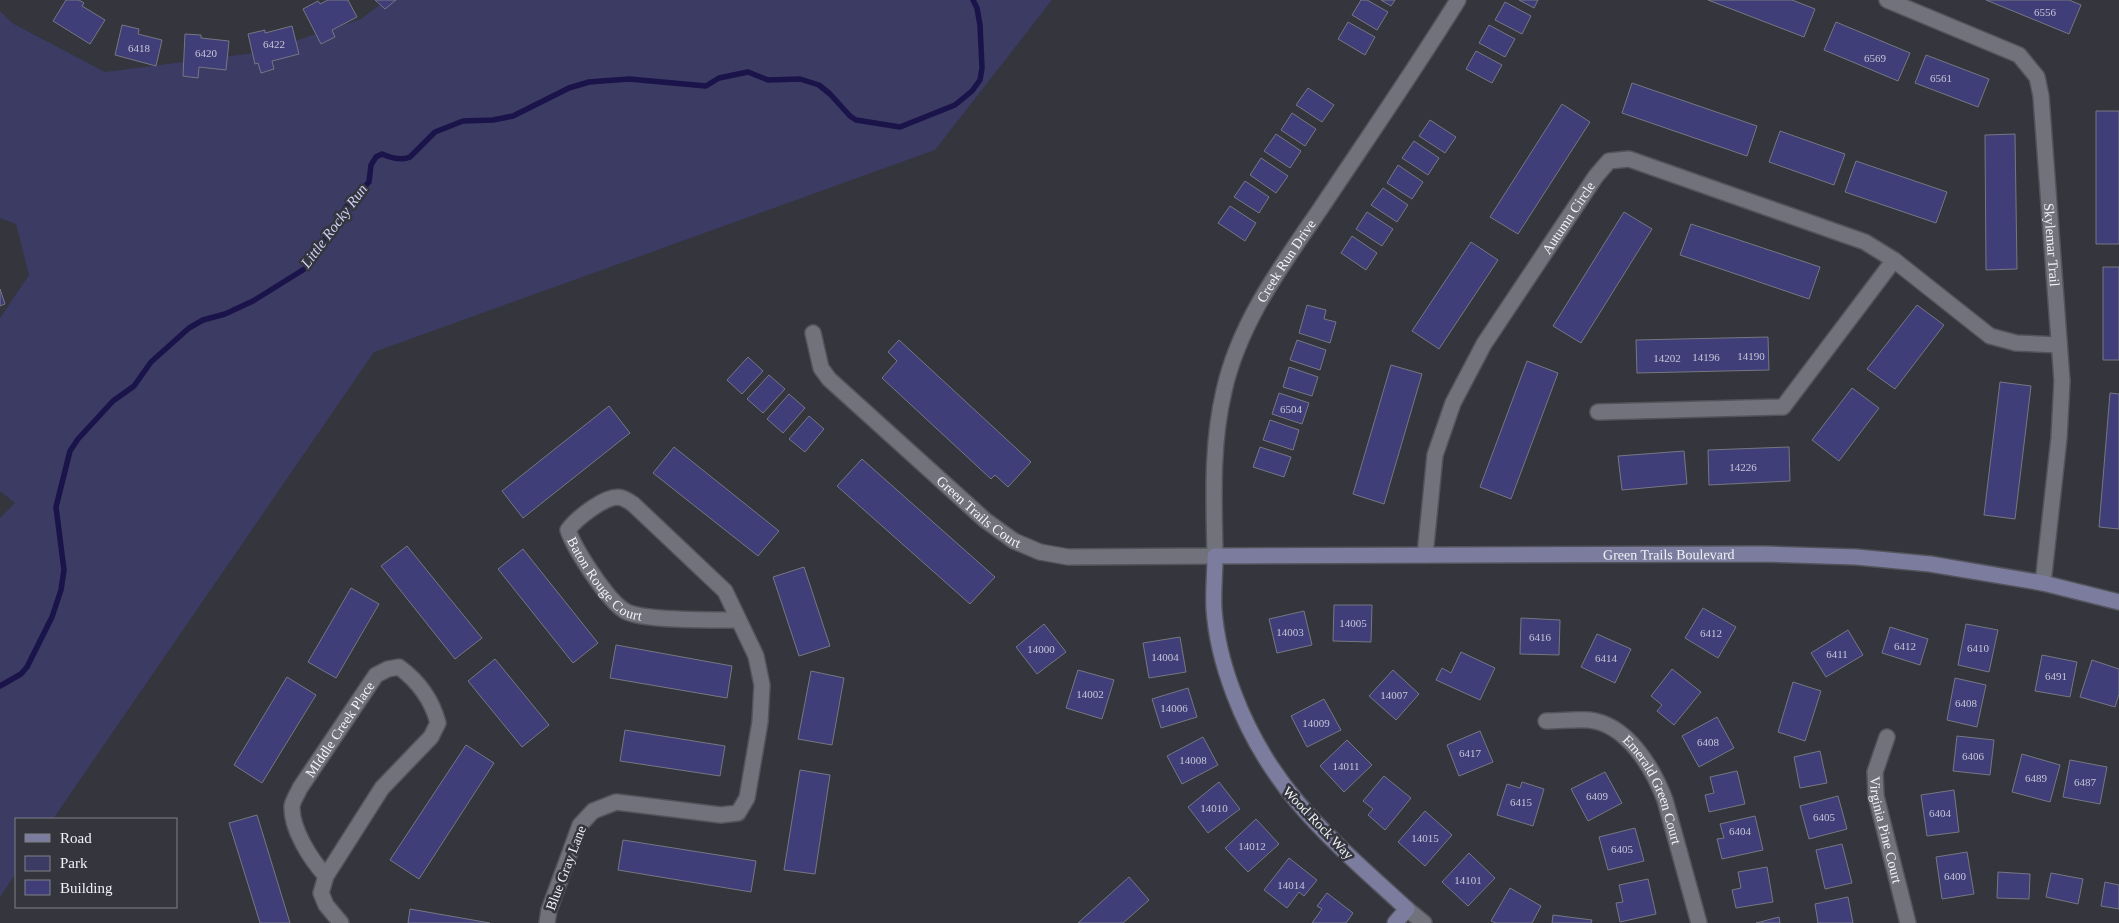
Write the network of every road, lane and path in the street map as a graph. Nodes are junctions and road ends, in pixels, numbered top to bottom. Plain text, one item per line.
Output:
1 (1458, 0) edge
2 (1887, 0) edge
3 (1894, 260) junction
4 (813, 333) dead end
5 (2059, 345) junction
6 (1598, 412) dead end
7 (1425, 555) junction
8 (1215, 556) junction
9 (2043, 583) junction
10 (2119, 602) edge
11 (739, 620) junction
12 (1546, 721) dead end
13 (1887, 736) dead end
14 (616, 802) joint
15 (326, 876) junction
16 (1408, 909) junction
17 (341, 923) edge
18 (547, 923) edge
19 (1394, 923) edge
20 (1424, 923) edge
21 (1699, 923) edge
22 (1908, 923) edge

1 - 8 street, Creek Run Drive
2 - 5 street, Skylemar Trail
3 - 5 street, Autumn Circle
3 - 6 street
3 - 7 street, Autumn Circle
4 - 8 street, Green Trails Court
5 - 9 street, Skylemar Trail
7 - 8 street, Green Trails Boulevard
7 - 9 street, Green Trails Boulevard
8 - 16 street, Wood Rock Way
9 - 10 street, Green Trails Boulevard
11 - 11 street, Baton Rouge Court
11 - 14 street, Baton Rouge Court
12 - 21 street, Emerald Green Court
13 - 22 street, Virginia Pine Court
14 - 18 street, Blue Gray Lane
15 - 15 street, MIddle Creek Place
15 - 17 street, MIddle Creek Place
16 - 19 street
16 - 20 street, Wood Rock Way

